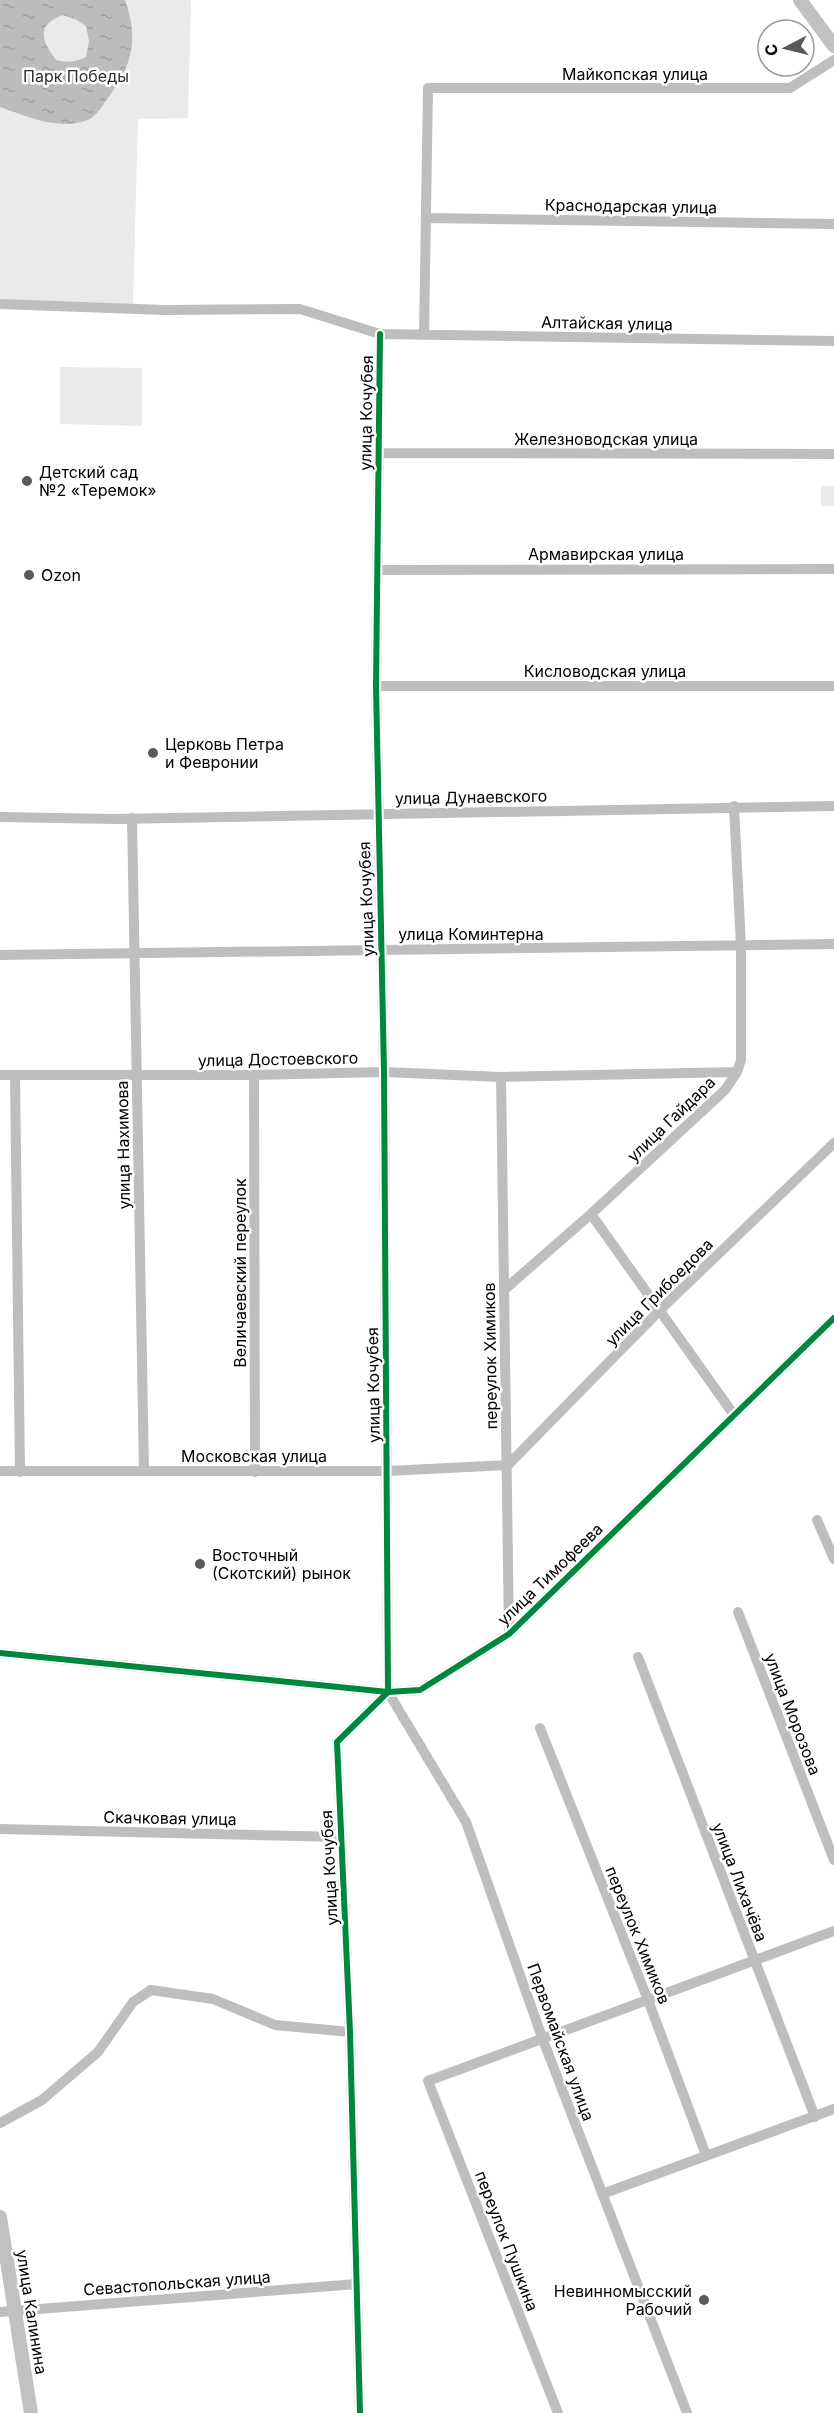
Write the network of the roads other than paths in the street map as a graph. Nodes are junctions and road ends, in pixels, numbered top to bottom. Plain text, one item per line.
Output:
1 (800, 0) edge
2 (834, 46) edge
3 (834, 60) edge
4 (427, 218) junction
5 (834, 224) edge
6 (0, 304) edge
7 (380, 334) junction
8 (424, 335) junction
9 (834, 341) edge
10 (379, 453) junction
11 (834, 454) edge
12 (834, 569) edge
13 (378, 570) junction
14 (376, 686) junction
15 (834, 686) edge
16 (734, 806) junction
17 (834, 806) edge
18 (377, 814) junction
19 (0, 817) edge
20 (132, 818) junction
21 (834, 944) edge
22 (741, 946) junction
23 (381, 950) junction
24 (135, 953) junction
25 (0, 955) edge
26 (384, 1072) junction
27 (737, 1072) junction
28 (0, 1075) edge
29 (15, 1075) junction
30 (137, 1075) junction
31 (254, 1075) junction
32 (501, 1077) junction
33 (834, 1143) edge
34 (591, 1214) junction
35 (504, 1290) junction
36 (660, 1310) junction
37 (834, 1318) edge
38 (734, 1415) junction
39 (508, 1465) junction
40 (0, 1471) edge
41 (144, 1471) junction
42 (388, 1471) junction
43 (20, 1472) junction
44 (255, 1472) junction
45 (817, 1520) dead end
46 (834, 1559) edge
47 (738, 1612) dead end
48 (509, 1634) junction
49 (0, 1653) edge
50 (638, 1657) dead end
51 (388, 1692) junction
52 (540, 1728) dead end
53 (0, 1829) edge
54 (340, 1837) junction
55 (834, 1860) edge
56 (834, 1931) edge
57 (754, 1961) junction
58 (648, 2001) junction
59 (350, 2032) junction
60 (543, 2040) junction
61 (834, 2109) edge
62 (815, 2117) junction
63 (0, 2123) edge
64 (706, 2155) junction
65 (602, 2194) junction
66 (0, 2217) edge
67 (357, 2284) junction
68 (15, 2310) junction
69 (0, 2312) edge
70 (31, 2413) edge
71 (360, 2413) edge
72 (558, 2413) edge
73 (687, 2413) edge

1 - 2 main road
3 - 4 street, Майкопская улица
4 - 5 street, Краснодарская улица
4 - 8 street
6 - 7 street, Алтайская улица
7 - 8 street, Алтайская улица
7 - 10 street, улица Кочубея
8 - 9 street, Алтайская улица
10 - 11 street, Железноводская улица
10 - 13 street, улица Кочубея
12 - 13 street, Армавирская улица
13 - 14 street, улица Кочубея
14 - 15 street, Кисловодская улица
14 - 18 street, улица Кочубея
16 - 17 street, улица Дунаевского
16 - 18 street, улица Дунаевского
16 - 22 street, улица Гайдара
18 - 20 street, улица Дунаевского
18 - 23 street, улица Кочубея
19 - 20 street, улица Дунаевского
20 - 24 street, улица Нахимова
21 - 22 street, улица Коминтерна
22 - 23 street, улица Коминтерна
22 - 27 street, улица Гайдара
23 - 24 street, улица Коминтерна
23 - 26 street, улица Кочубея
24 - 25 street, улица Коминтерна
24 - 30 street, улица Нахимова
26 - 31 street, улица Достоевского
26 - 32 street, улица Достоевского
26 - 42 street, улица Кочубея
27 - 32 street, улица Достоевского
27 - 34 street, улица Гайдара
28 - 29 street, улица Достоевского
29 - 30 street, улица Достоевского
29 - 43 street
30 - 31 street, улица Достоевского
30 - 41 street, улица Нахимова
31 - 44 street, Величаевский переулок
32 - 35 street, переулок Химиков
33 - 36 street, улица Грибоедова
34 - 35 street, улица Гайдара
34 - 36 street
35 - 39 street, переулок Химиков
36 - 38 street
36 - 39 street, улица Грибоедова
37 - 38 street, улица Тимофеева
38 - 48 street, улица Тимофеева
39 - 42 street, Московская улица
39 - 48 street, переулок Химиков
40 - 43 street, Московская улица
41 - 43 street, Московская улица
41 - 44 street, Московская улица
42 - 44 street, Московская улица
42 - 51 street, улица Кочубея
45 - 46 street
47 - 55 street, улица Морозова
48 - 51 street, улица Тимофеева
49 - 51 street, улица Тимофеева
50 - 57 street, улица Лихачёва
51 - 54 street, улица Кочубея
51 - 60 street, Первомайская улица
52 - 58 street, переулок Химиков
53 - 54 street, Скачковая улица
54 - 59 street, улица Кочубея
56 - 57 street
57 - 58 street
57 - 62 street, улица Лихачёва
58 - 60 street
58 - 64 street, переулок Химиков
59 - 63 street
59 - 67 street, улица Кочубея
60 - 65 street, Первомайская улица
60 - 72 street, переулок Пушкина
61 - 62 street
62 - 64 street
64 - 65 street
65 - 73 street, Первомайская улица
66 - 68 main road, улица Калинина
67 - 68 street, Севастопольская улица
67 - 71 street, улица Кочубея
68 - 69 street, Севастопольская улица
68 - 70 main road, улица Калинина

